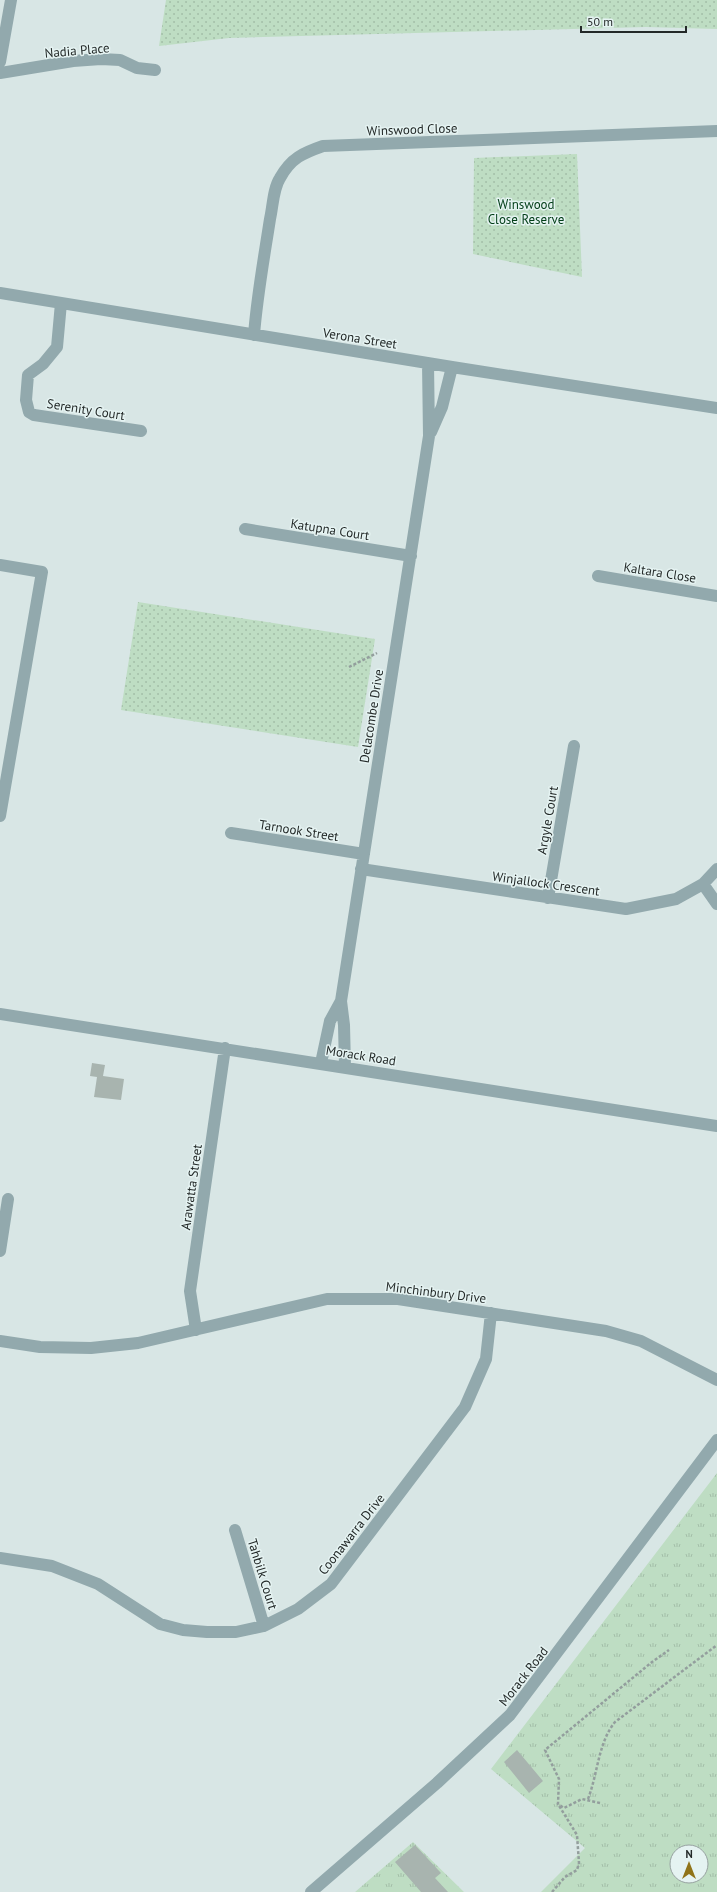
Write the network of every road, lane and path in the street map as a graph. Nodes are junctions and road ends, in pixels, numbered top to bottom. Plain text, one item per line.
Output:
1 (11, 0) edge
2 (0, 62) edge
3 (155, 70) dead end
4 (0, 73) edge
5 (717, 131) edge
6 (0, 293) edge
7 (61, 303) junction
8 (254, 335) junction
9 (428, 363) junction
10 (452, 367) junction
11 (717, 408) edge
12 (141, 431) dead end
13 (429, 436) junction
14 (245, 529) dead end
15 (411, 556) junction
16 (0, 565) edge
17 (598, 576) dead end
18 (717, 596) edge
19 (377, 653) dead end
20 (349, 666) dead end
21 (574, 746) dead end
22 (2, 793) edge
23 (0, 816) edge
24 (231, 834) dead end
25 (364, 854) junction
26 (362, 869) junction
27 (717, 870) edge
28 (703, 884) junction
29 (548, 898) junction
30 (717, 904) edge
31 (341, 1001) junction
32 (0, 1014) edge
33 (225, 1048) junction
34 (320, 1063) junction
35 (345, 1067) junction
36 (717, 1126) edge
37 (8, 1199) dead end
38 (0, 1251) edge
39 (491, 1313) junction
40 (196, 1330) junction
41 (0, 1341) edge
42 (717, 1380) edge
43 (717, 1440) edge
44 (235, 1530) dead end
45 (0, 1558) edge
46 (264, 1626) junction
47 (717, 1645) edge
48 (669, 1650) dead end
49 (588, 1799) junction
50 (600, 1803) dead end
51 (558, 1804) junction
52 (311, 1892) edge
53 (552, 1892) edge

1 - 2 street
3 - 4 street, Nadia Place
5 - 8 street, Winswood Close
6 - 7 street, Verona Street
7 - 8 street, Verona Street
7 - 12 street, Serenity Court
8 - 9 street, Verona Street
9 - 10 street, Verona Street
9 - 13 street, Delacombe Drive
10 - 11 street, Verona Street
10 - 13 street, Delacombe Drive
13 - 15 street, Delacombe Drive
14 - 15 street, Katupna Court
15 - 25 street, Delacombe Drive
16 - 22 street
17 - 18 street, Kaltara Close
19 - 20 path
21 - 29 street, Argyle Court
22 - 23 street
24 - 25 street, Tarnook Street
25 - 26 street, Delacombe Drive
26 - 29 street, Winjallock Crescent
26 - 31 street, Delacombe Drive
27 - 28 street, Winjallock Crescent
28 - 29 street, Winjallock Crescent
28 - 30 street
31 - 34 street, Delacombe Drive
31 - 35 street, Delacombe Drive
32 - 33 street, Morack Road
33 - 34 street, Morack Road
33 - 40 street, Arawatta Street
34 - 35 street, Morack Road
35 - 36 street, Morack Road
37 - 38 street
39 - 40 street, Minchinbury Drive
39 - 42 street, Minchinbury Drive
39 - 46 street, Coonawarra Drive
40 - 41 street, Minchinbury Drive
43 - 52 street, Morack Road
44 - 46 street, Tahbilk Court
45 - 46 street, Coonawarra Drive
47 - 49 path
48 - 51 path
49 - 50 path
49 - 51 path
51 - 53 path

